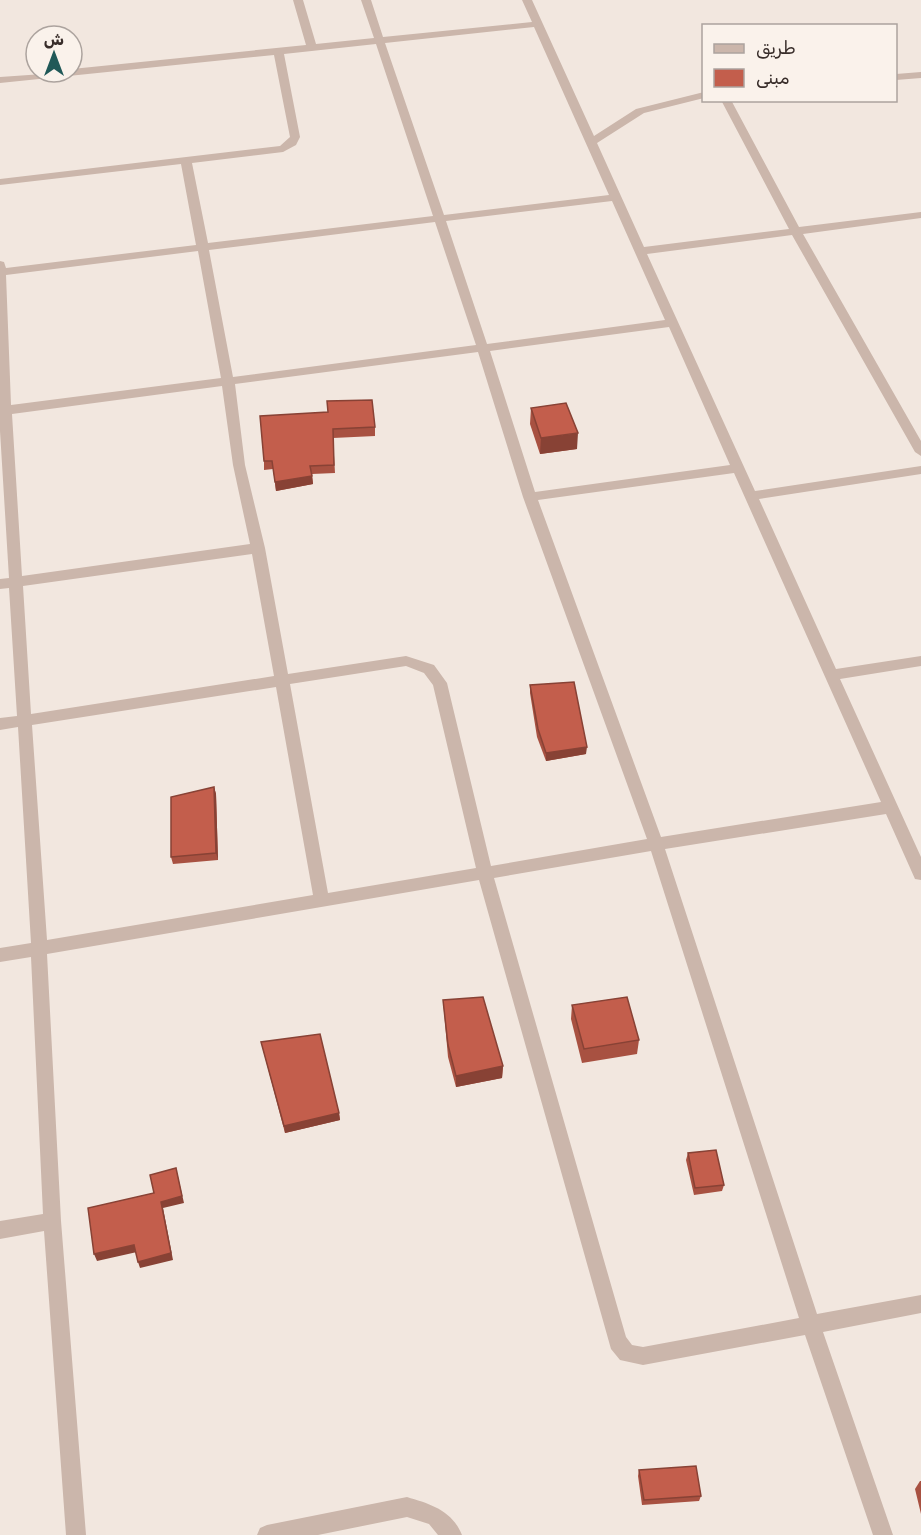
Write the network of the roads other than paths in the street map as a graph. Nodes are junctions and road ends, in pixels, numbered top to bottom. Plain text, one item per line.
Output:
1 (298, 0) edge
2 (366, 0) edge
3 (527, 0) edge
4 (538, 24) junction
5 (380, 41) junction
6 (312, 48) junction
7 (278, 51) junction
8 (921, 75) edge
9 (897, 77) edge
10 (0, 80) edge
11 (702, 95) edge
12 (727, 102) edge
13 (591, 142) junction
14 (186, 160) junction
15 (0, 182) edge
16 (616, 197) junction
17 (921, 215) edge
18 (439, 218) junction
19 (795, 230) junction
20 (203, 247) junction
21 (640, 251) junction
22 (0, 264) edge
23 (0, 272) edge
24 (673, 323) junction
25 (483, 350) junction
26 (228, 381) junction
27 (2, 410) edge
28 (921, 452) edge
29 (738, 468) junction
30 (921, 470) edge
31 (751, 496) junction
32 (530, 497) junction
33 (258, 549) junction
34 (8, 583) edge
35 (921, 661) edge
36 (831, 675) junction
37 (281, 680) junction
38 (25, 720) junction
39 (0, 724) edge
40 (891, 807) junction
41 (656, 844) junction
42 (485, 874) junction
43 (921, 874) edge
44 (322, 901) junction
45 (39, 949) junction
46 (0, 955) edge
47 (52, 1221) junction
48 (0, 1230) edge
49 (921, 1304) edge
50 (811, 1325) junction
51 (76, 1535) edge
52 (267, 1535) edge
53 (452, 1535) edge
54 (883, 1535) edge

1 - 6 street
2 - 5 street
3 - 4 street
4 - 5 street
4 - 13 street
5 - 6 street
5 - 18 street
6 - 7 street
7 - 10 street
7 - 14 street
8 - 9 street
11 - 13 street
12 - 19 street
13 - 16 street
14 - 15 street
14 - 20 street
16 - 18 street
16 - 21 street
17 - 19 street
18 - 20 street
18 - 25 street
19 - 21 street
19 - 28 street
20 - 23 street
20 - 26 street
21 - 24 street
22 - 23 street
23 - 27 street
24 - 25 street
24 - 29 street
25 - 26 street
25 - 32 street
26 - 27 street
26 - 33 street
27 - 34 street
29 - 31 street
29 - 32 street
30 - 31 street
31 - 36 street
32 - 41 street
33 - 34 street
33 - 37 street
34 - 38 street
35 - 36 street
36 - 40 street
37 - 38 street
37 - 42 street
37 - 44 street
38 - 39 street
38 - 45 street
40 - 41 street
40 - 43 street
41 - 42 street
41 - 50 street
42 - 44 street
42 - 50 street
44 - 45 street
45 - 46 street
45 - 47 street
47 - 48 street
47 - 51 street
49 - 50 street
50 - 54 street
52 - 53 street

